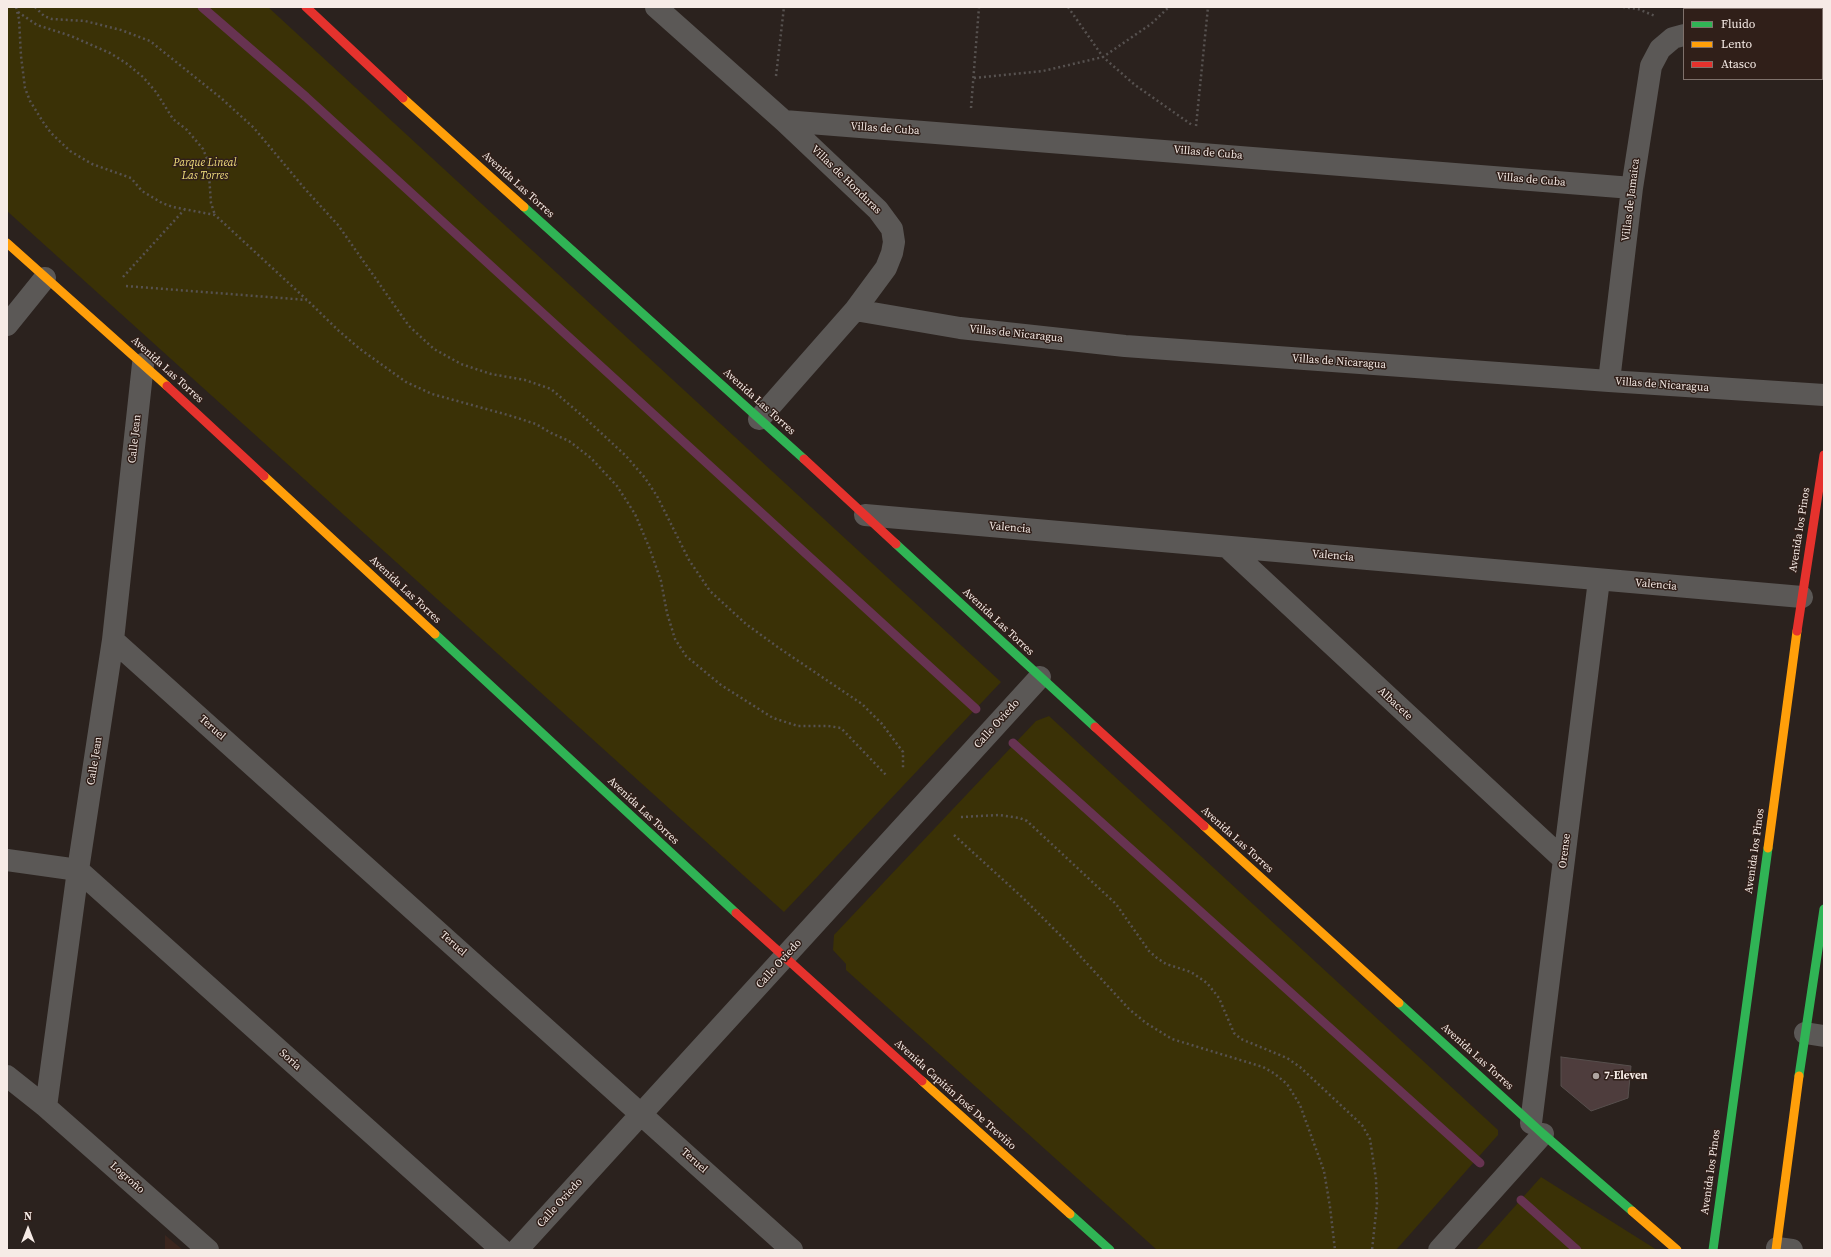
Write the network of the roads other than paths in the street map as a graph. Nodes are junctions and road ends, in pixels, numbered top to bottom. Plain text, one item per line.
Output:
1 (306, 7) edge
2 (656, 7) edge
3 (1678, 37) edge
4 (778, 115) junction
5 (1632, 188) junction
6 (7, 243) edge
7 (45, 278) junction
8 (855, 310) junction
9 (7, 325) edge
10 (143, 364) junction
11 (1609, 381) junction
12 (1824, 395) edge
13 (759, 419) junction
14 (1824, 455) edge
15 (865, 515) junction
16 (1227, 547) junction
17 (1599, 580) junction
18 (1802, 597) junction
19 (113, 640) junction
20 (1040, 677) junction
21 (7, 860) edge
22 (1564, 860) junction
23 (78, 870) junction
24 (1824, 909) edge
25 (784, 958) junction
26 (1815, 1034) edge
27 (7, 1076) edge
28 (46, 1107) junction
29 (642, 1113) junction
30 (1537, 1128) junction
31 (1782, 1249) edge
32 (208, 1250) edge
33 (502, 1250) edge
34 (517, 1250) edge
35 (792, 1250) edge
36 (1110, 1250) edge
37 (1439, 1250) edge
38 (1677, 1250) edge
39 (1712, 1250) edge

1 - 13 street, Avenida Las Torres
2 - 4 street, Villas de Honduras
3 - 5 street, Villas de Jamaica
4 - 5 street, Villas de Cuba
4 - 8 street, Villas de Honduras
5 - 11 street, Villas de Jamaica
6 - 7 street, Avenida Las Torres
7 - 9 street
7 - 10 street, Avenida Las Torres
8 - 11 street, Villas de Nicaragua
8 - 13 street, Villas de Honduras
10 - 19 street, Calle Jean
10 - 25 street, Avenida Las Torres
11 - 12 street, Villas de Nicaragua
13 - 15 street, Avenida Las Torres
14 - 18 street, Avenida los Pinos
15 - 16 street, Valencia
15 - 20 street, Avenida Las Torres
16 - 17 street, Valencia
16 - 22 street, Albacete
17 - 18 street, Valencia
17 - 22 street, Orense
18 - 39 street, Avenida los Pinos
19 - 23 street, Calle Jean
19 - 29 street, Teruel
20 - 25 street, Calle Oviedo
20 - 30 street, Avenida Las Torres
21 - 23 street
22 - 30 street, Orense
23 - 28 street, Calle Jean
23 - 33 street, Soria
24 - 26 street
25 - 29 street, Calle Oviedo
25 - 36 street, Avenida Capitán José De Treviño
26 - 31 street
27 - 28 street
28 - 32 street, Logroño
29 - 34 street, Calle Oviedo
29 - 35 street, Teruel
30 - 37 street
30 - 38 street, Avenida Las Torres

